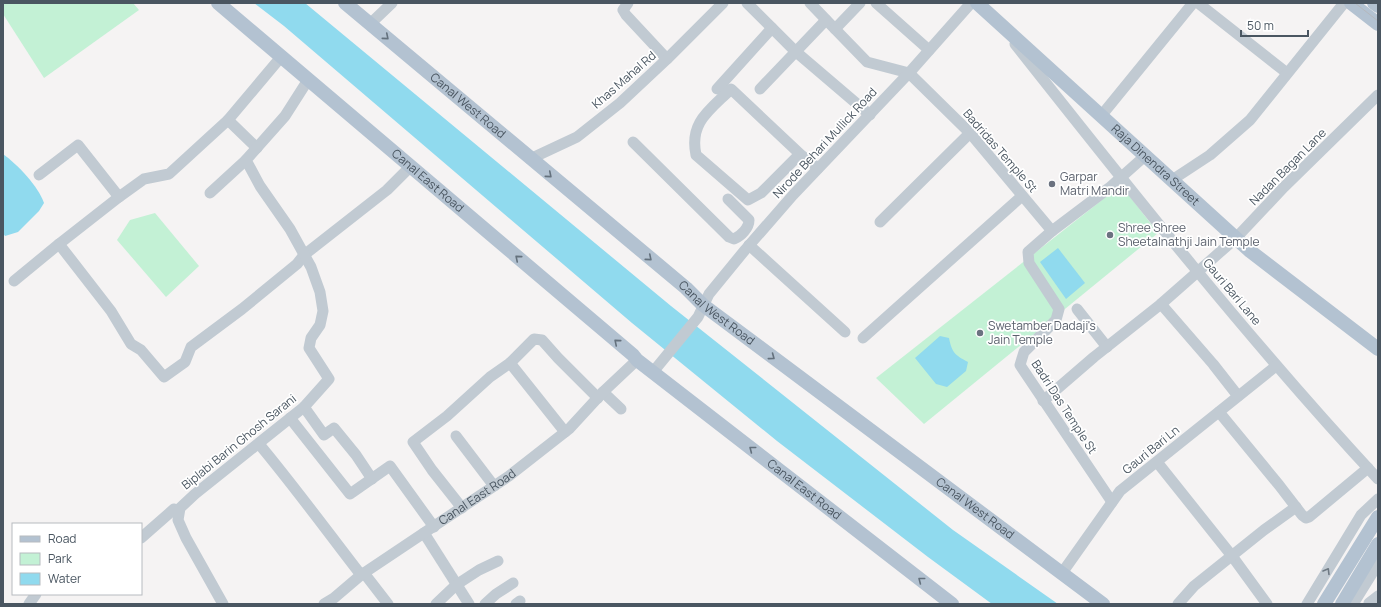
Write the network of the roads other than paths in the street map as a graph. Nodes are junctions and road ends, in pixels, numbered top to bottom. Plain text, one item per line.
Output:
1 (218, 3) edge
2 (345, 3) edge
3 (392, 3) edge
4 (628, 3) edge
5 (723, 3) edge
6 (747, 3) edge
7 (810, 3) edge
8 (860, 3) edge
9 (876, 3) edge
10 (971, 3) edge
11 (976, 3) edge
12 (1193, 3) edge
13 (1198, 3) edge
14 (1344, 3) edge
15 (1351, 3) edge
16 (1374, 3) edge
17 (1378, 6) edge
18 (826, 20) junction
19 (998, 23) junction
20 (370, 24) junction
21 (1378, 24) edge
22 (772, 28) junction
23 (835, 29) junction
24 (929, 50) junction
25 (795, 51) junction
26 (281, 57) junction
27 (667, 60) junction
28 (909, 73) junction
29 (1287, 73) junction
30 (308, 80) junction
31 (717, 89) dead end
32 (760, 89) dead end
33 (1378, 95) edge
34 (870, 115) junction
35 (1101, 116) junction
36 (228, 120) junction
37 (970, 133) junction
38 (633, 142) dead end
39 (257, 148) junction
40 (800, 154) junction
41 (1145, 156) junction
42 (530, 159) junction
43 (246, 160) junction
44 (410, 167) junction
45 (814, 167) junction
46 (39, 175) dead end
47 (1121, 178) junction
48 (1172, 180) junction
49 (210, 193) dead end
50 (119, 196) junction
51 (1022, 196) junction
52 (728, 199) dead end
53 (880, 222) dead end
54 (749, 225) junction
55 (1052, 231) junction
56 (758, 234) junction
57 (1236, 238) junction
58 (734, 239) junction
59 (59, 244) junction
60 (747, 248) junction
61 (304, 255) junction
62 (1198, 272) junction
63 (14, 281) dead end
64 (1161, 304) junction
65 (1077, 309) dead end
66 (700, 311) junction
67 (845, 332) dead end
68 (863, 338) dead end
69 (1107, 347) junction
70 (1378, 349) edge
71 (637, 360) junction
72 (510, 363) junction
73 (1276, 366) junction
74 (657, 368) junction
75 (600, 395) junction
76 (1238, 396) junction
77 (1043, 401) junction
78 (304, 407) junction
79 (621, 409) dead end
80 (1219, 412) junction
81 (290, 418) junction
82 (565, 432) junction
83 (456, 436) dead end
84 (259, 444) junction
85 (1157, 462) junction
86 (1368, 468) junction
87 (372, 479) junction
88 (1378, 479) edge
89 (494, 486) junction
90 (1378, 499) edge
91 (1112, 502) junction
92 (1296, 507) junction
93 (462, 508) junction
94 (174, 509) dead end
95 (1376, 521) edge
96 (434, 527) junction
97 (424, 533) junction
98 (142, 537) edge
99 (1378, 544) edge
100 (1232, 556) junction
101 (498, 562) dead end
102 (1378, 564) edge
103 (1062, 573) junction
104 (363, 574) junction
105 (513, 583) dead end
106 (456, 585) junction
107 (35, 595) edge
108 (29, 604) edge
109 (223, 604) edge
110 (324, 604) edge
111 (388, 604) edge
112 (436, 604) edge
113 (469, 604) edge
114 (485, 604) edge
115 (952, 604) edge
116 (1103, 604) edge
117 (1178, 604) edge
118 (1267, 604) edge
119 (1307, 604) edge
120 (1324, 604) edge
121 (1342, 604) edge
122 (1353, 604) edge

1 - 26 main road, Canal East Road
2 - 20 main road, Canal West Road
3 - 20 street
4 - 27 street
5 - 27 street, Khas Mahal Rd
6 - 22 street
7 - 18 street
8 - 23 street
9 - 24 street
10 - 24 street, Nirode Behari Mullick Road
11 - 19 main road, Raja Dinendra Street
12 - 35 street
13 - 29 street
14 - 29 street
15 - 21 main road
16 - 17 main road
18 - 23 street
18 - 25 street
19 - 35 main road, Raja Dinendra Street
19 - 47 street, Gauri Bari Lane
20 -> 42 main road, Canal West Road
22 - 25 street
22 - 31 street
23 - 28 street
24 - 28 street, Nirode Behari Mullick Road
25 - 32 street
25 - 34 street
26 - 30 main road, Canal East Road
26 - 36 street
27 - 42 street, Khas Mahal Rd
28 - 34 street, Nirode Behari Mullick Road
28 - 37 street, Badridas Temple St
29 - 48 street
30 - 39 street
30 - 44 main road, Canal East Road
33 - 57 street, Nadan Bagan Lane
34 - 45 street, Nirode Behari Mullick Road
35 - 41 main road, Raja Dinendra Street
36 - 39 street
36 - 50 street
37 - 51 street, Badridas Temple St
37 - 53 street
38 - 58 street
39 - 43 street
40 - 40 street
40 - 45 street
41 - 47 street, Badri Das Temple St
41 - 48 main road, Raja Dinendra Street
42 -> 66 main road, Canal West Road
43 - 49 street
43 - 61 street, Biplabi Barin Ghosh Sarani
44 - 61 street
71 -> 44 main road, Canal East Road
45 - 56 street, Nirode Behari Mullick Road
46 - 50 street
47 - 55 street, Badri Das Temple St
47 - 62 street, Gauri Bari Lane
48 - 57 main road, Raja Dinendra Street
50 - 59 street
51 - 55 street, Badridas Temple St
51 - 68 street
52 - 54 street
54 - 56 street
54 - 58 street
55 - 77 street, Badri Das Temple St
56 - 60 street, Nirode Behari Mullick Road
57 - 62 street, Nadan Bagan Lane
57 - 70 main road, Raja Dinendra Street
58 - 60 street
59 - 61 street
59 - 63 street
60 - 66 street, Nirode Behari Mullick Road
60 - 67 street
61 - 78 street, Biplabi Barin Ghosh Sarani
62 - 64 street, Nadan Bagan Lane
62 - 73 street, Gauri Bari Lane
64 - 69 street, Nadan Bagan Lane
64 - 76 street
65 - 69 street
66 - 74 street, Nirode Behari Mullick Road
66 -> 103 main road, Canal West Road
69 - 77 street, Nadan Bagan Lane
71 - 74 main road, Canal East Road
71 - 75 street, Canal East Road
72 - 75 street
72 - 82 street
72 - 93 street
73 - 76 street, Gauri Bari Ln
73 - 86 street, Gauri Bari Lane
115 -> 74 main road, Canal East Road
75 - 79 street
75 - 82 street, Canal East Road
76 - 80 street, Gauri Bari Ln
77 - 91 street, Badri Das Temple St
78 - 81 street, Biplabi Barin Ghosh Sarani
78 - 87 street
80 - 85 street, Gauri Bari Ln
80 - 92 street
81 - 84 street, Biplabi Barin Ghosh Sarani
81 - 87 street
82 - 89 street, Canal East Road
83 - 89 street
84 - 104 street
84 - 109 street, Biplabi Barin Ghosh Sarani
85 - 91 street, Gauri Bari Ln
85 - 100 street
86 - 88 street, Gauri Bari Lane
86 - 92 street
87 - 96 street
89 - 93 street, Canal East Road
119 -> 90 street
91 - 103 street, Gauri Bari Ln
92 - 100 street
93 - 96 street, Canal East Road
94 - 98 street
95 - 120 main road
96 - 97 street, Canal East Road
97 - 104 street, Canal East Road
97 - 106 street
99 - 121 main road
100 - 117 street
100 - 118 street
101 - 106 street
102 - 122 street
103 - 116 main road, Canal West Road
104 - 110 street, Canal East Road
104 - 111 street
105 - 114 street
106 - 112 street
106 - 113 street
107 - 108 street

